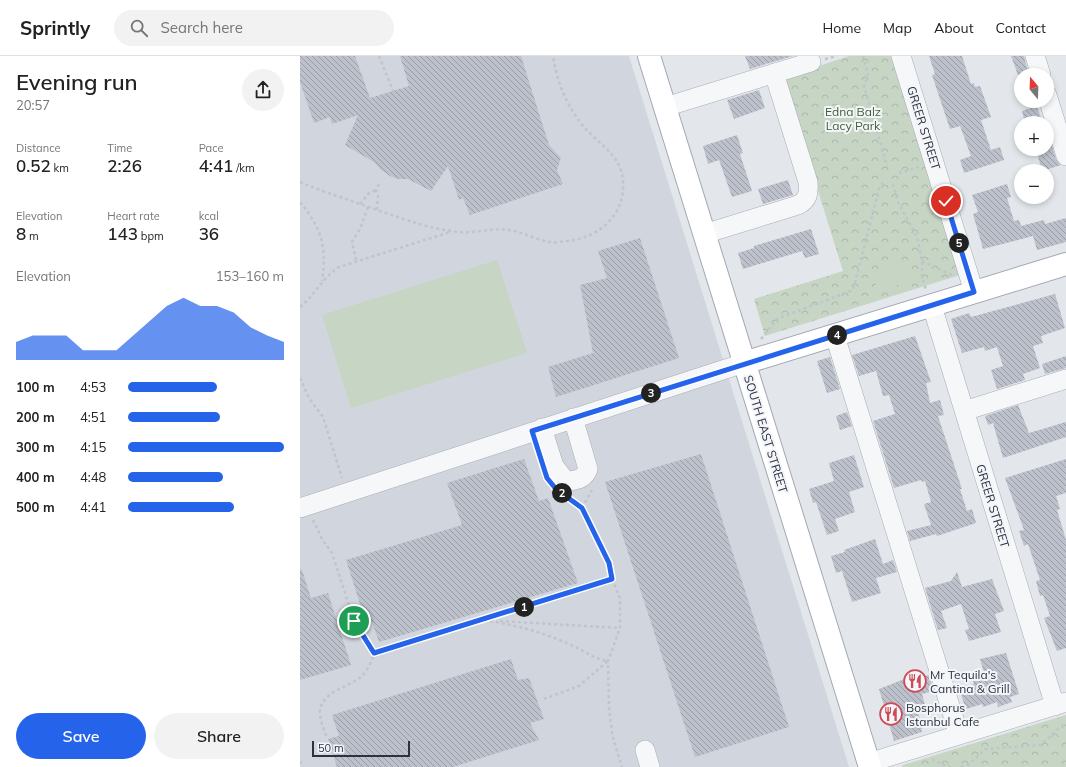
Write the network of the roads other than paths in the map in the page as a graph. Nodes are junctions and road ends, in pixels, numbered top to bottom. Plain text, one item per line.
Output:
1 (649, 56) edge
2 (901, 56) edge
3 (1035, 56) edge
4 (811, 62) dead end
5 (1039, 68) edge
6 (774, 73) junction
7 (665, 107) junction
8 (1051, 108) edge
9 (1066, 156) edge
10 (704, 234) junction
11 (1066, 264) edge
12 (974, 292) junction
13 (932, 306) junction
14 (836, 336) junction
15 (744, 363) junction
16 (1066, 379) edge
17 (964, 411) junction
18 (573, 418) junction
19 (542, 428) junction
20 (304, 506) edge
21 (1060, 704) edge
22 (959, 735) junction
23 (869, 765) edge

1 - 7 main road, SOUTH EAST STREET
2 - 12 street, GREER STREET
3 - 5 street
4 - 6 street
6 - 7 street
6 - 10 street
7 - 10 main road, SOUTH EAST STREET
8 - 9 street
10 - 15 main road, SOUTH EAST STREET
11 - 12 main road
12 - 13 main road
13 - 14 main road
13 - 17 street, GREER STREET
14 - 15 main road
14 - 22 street
15 - 18 street
15 - 23 main road, SOUTH EAST STREET
16 - 17 street
17 - 21 street, GREER STREET
18 - 19 street
18 - 19 street
19 - 20 street
21 - 22 street
22 - 23 street

